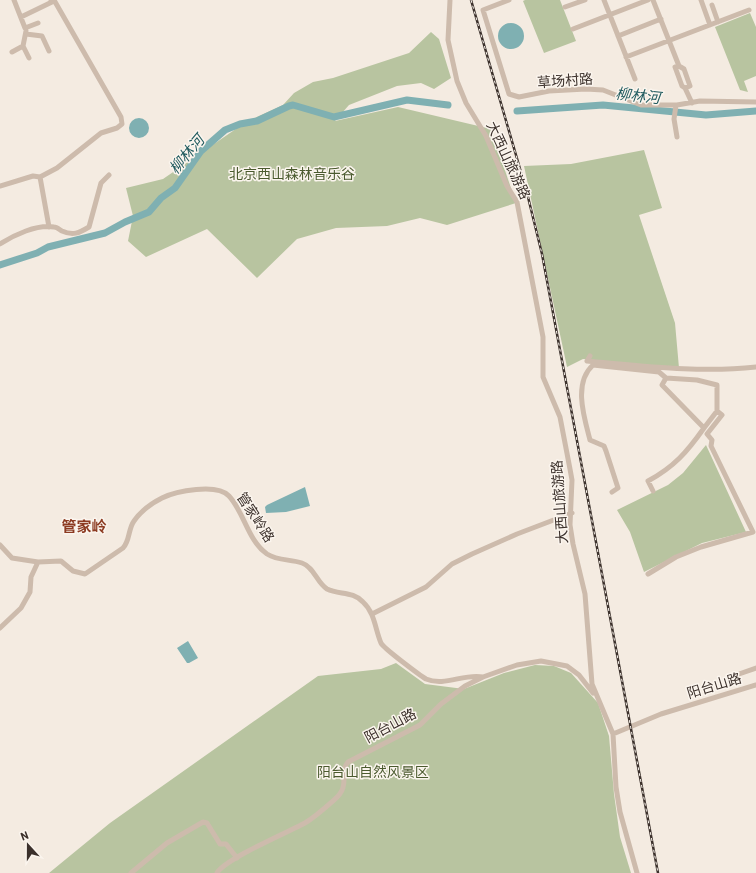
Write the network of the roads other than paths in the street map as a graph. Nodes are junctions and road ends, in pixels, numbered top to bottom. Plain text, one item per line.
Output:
1 (14, 0) edge
2 (51, 0) edge
3 (54, 0) edge
4 (450, 0) edge
5 (509, 0) edge
6 (585, 0) edge
7 (604, 0) edge
8 (648, 0) edge
9 (654, 0) edge
10 (701, 0) edge
11 (712, 5) dead end
12 (565, 8) dead end
13 (749, 10) dead end
14 (610, 15) junction
15 (21, 17) junction
16 (661, 19) junction
17 (718, 22) junction
18 (38, 23) dead end
19 (710, 25) junction
20 (25, 28) junction
21 (573, 29) dead end
22 (26, 34) junction
23 (618, 36) junction
24 (669, 40) junction
25 (23, 46) junction
26 (49, 51) dead end
27 (12, 52) dead end
28 (626, 57) junction
29 (29, 58) dead end
30 (635, 79) dead end
31 (756, 102) edge
32 (692, 103) junction
33 (676, 107) junction
34 (677, 138) dead end
35 (109, 175) dead end
36 (40, 177) junction
37 (0, 186) edge
38 (49, 227) junction
39 (0, 244) edge
40 (590, 356) dead end
41 (756, 367) edge
42 (666, 378) junction
43 (717, 411) junction
44 (704, 428) junction
45 (653, 491) dead end
46 (612, 492) dead end
47 (572, 513) junction
48 (0, 545) edge
49 (38, 562) junction
50 (648, 574) dead end
51 (372, 614) junction
52 (0, 628) edge
53 (756, 668) edge
54 (592, 671) junction
55 (739, 674) dead end
56 (580, 675) junction
57 (483, 677) junction
58 (756, 686) edge
59 (596, 697) junction
60 (613, 734) junction
61 (237, 858) junction
62 (131, 873) edge
63 (217, 873) edge
64 (637, 873) edge

1 - 15 street
2 - 15 street
3 - 36 street
4 - 47 street, 大西山旅游路
5 - 33 street, 草场村路
6 - 12 street
7 - 14 street
8 - 14 street
9 - 16 street
10 - 19 street
11 - 17 street
13 - 17 street
14 - 21 street
14 - 23 street
15 - 20 street
16 - 23 street
16 - 24 street
17 - 19 street
18 - 20 street
19 - 24 street
20 - 22 street
22 - 25 street
22 - 26 street
23 - 28 street
24 - 28 street
24 - 32 street
25 - 27 street
25 - 29 street
28 - 30 street
31 - 32 street, 草场村路
32 - 33 street, 草场村路
33 - 34 street
35 - 38 street
36 - 37 street
36 - 38 street
38 - 39 street
40 - 41 street
42 - 43 street
42 - 44 street
42 - 46 street
43 - 44 street
43 - 50 street
44 - 45 street
47 - 51 street
47 - 54 street, 大西山旅游路
48 - 49 street, 管家岭路
49 - 51 street, 管家岭路
49 - 52 street
51 - 57 street, 管家岭路
53 - 55 street
54 - 56 street
54 - 59 street, 大西山旅游路
56 - 57 street, 阳台山路
56 - 59 street, 阳台山路
57 - 61 street, 阳台山路
58 - 60 street, 阳台山路
59 - 60 street, 大西山旅游路
60 - 64 street, 大西山旅游路
61 - 62 street
61 - 63 street, 阳台山路

